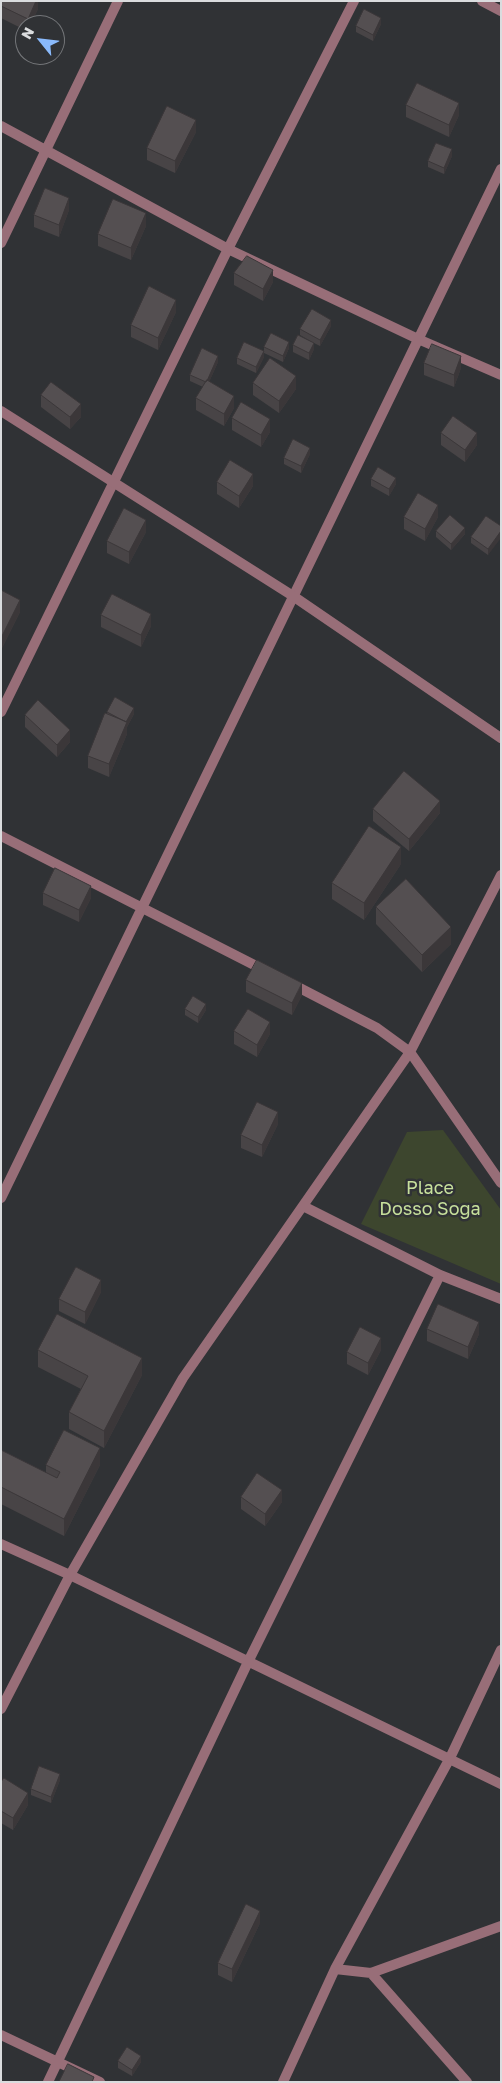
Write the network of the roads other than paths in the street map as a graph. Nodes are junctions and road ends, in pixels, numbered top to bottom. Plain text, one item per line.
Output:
1 (118, 1) edge
2 (354, 1) edge
3 (482, 1) edge
4 (501, 10) edge
5 (1, 126) edge
6 (46, 150) junction
7 (501, 169) edge
8 (1, 243) edge
9 (228, 249) junction
10 (418, 339) junction
11 (501, 375) edge
12 (1, 411) edge
13 (115, 483) junction
14 (293, 596) junction
15 (1, 712) edge
16 (501, 738) edge
17 (1, 836) edge
18 (501, 875) edge
19 (142, 907) junction
20 (410, 1052) junction
21 (501, 1183) edge
22 (1, 1198) edge
23 (303, 1206) junction
24 (440, 1275) junction
25 (501, 1299) edge
26 (1, 1544) edge
27 (70, 1575) junction
28 (501, 1650) edge
29 (248, 1662) junction
30 (1, 1709) edge
31 (450, 1758) junction
32 (501, 1784) edge
33 (501, 1926) edge
34 (335, 1970) junction
35 (371, 1973) junction
36 (1, 2035) edge
37 (58, 2062) junction
38 (48, 2082) edge
39 (100, 2082) edge
40 (283, 2082) edge
41 (467, 2082) edge

1 - 6 street
2 - 9 street
3 - 4 street
5 - 6 street
6 - 8 street
6 - 9 street
7 - 10 street
9 - 10 street
9 - 13 street
10 - 11 street
10 - 14 street
12 - 13 street
13 - 14 street
13 - 15 street
14 - 16 street
14 - 19 street
17 - 19 street
18 - 20 street
19 - 20 street
19 - 22 street
20 - 21 street
20 - 23 street
23 - 24 street
23 - 27 street
24 - 25 street
24 - 29 street
26 - 27 street
27 - 29 street
27 - 30 street
28 - 31 street
29 - 31 street
29 - 37 street
31 - 32 street
31 - 34 street
33 - 35 street
34 - 35 street
34 - 40 street
35 - 41 street
36 - 37 street
37 - 38 street
37 - 39 street

